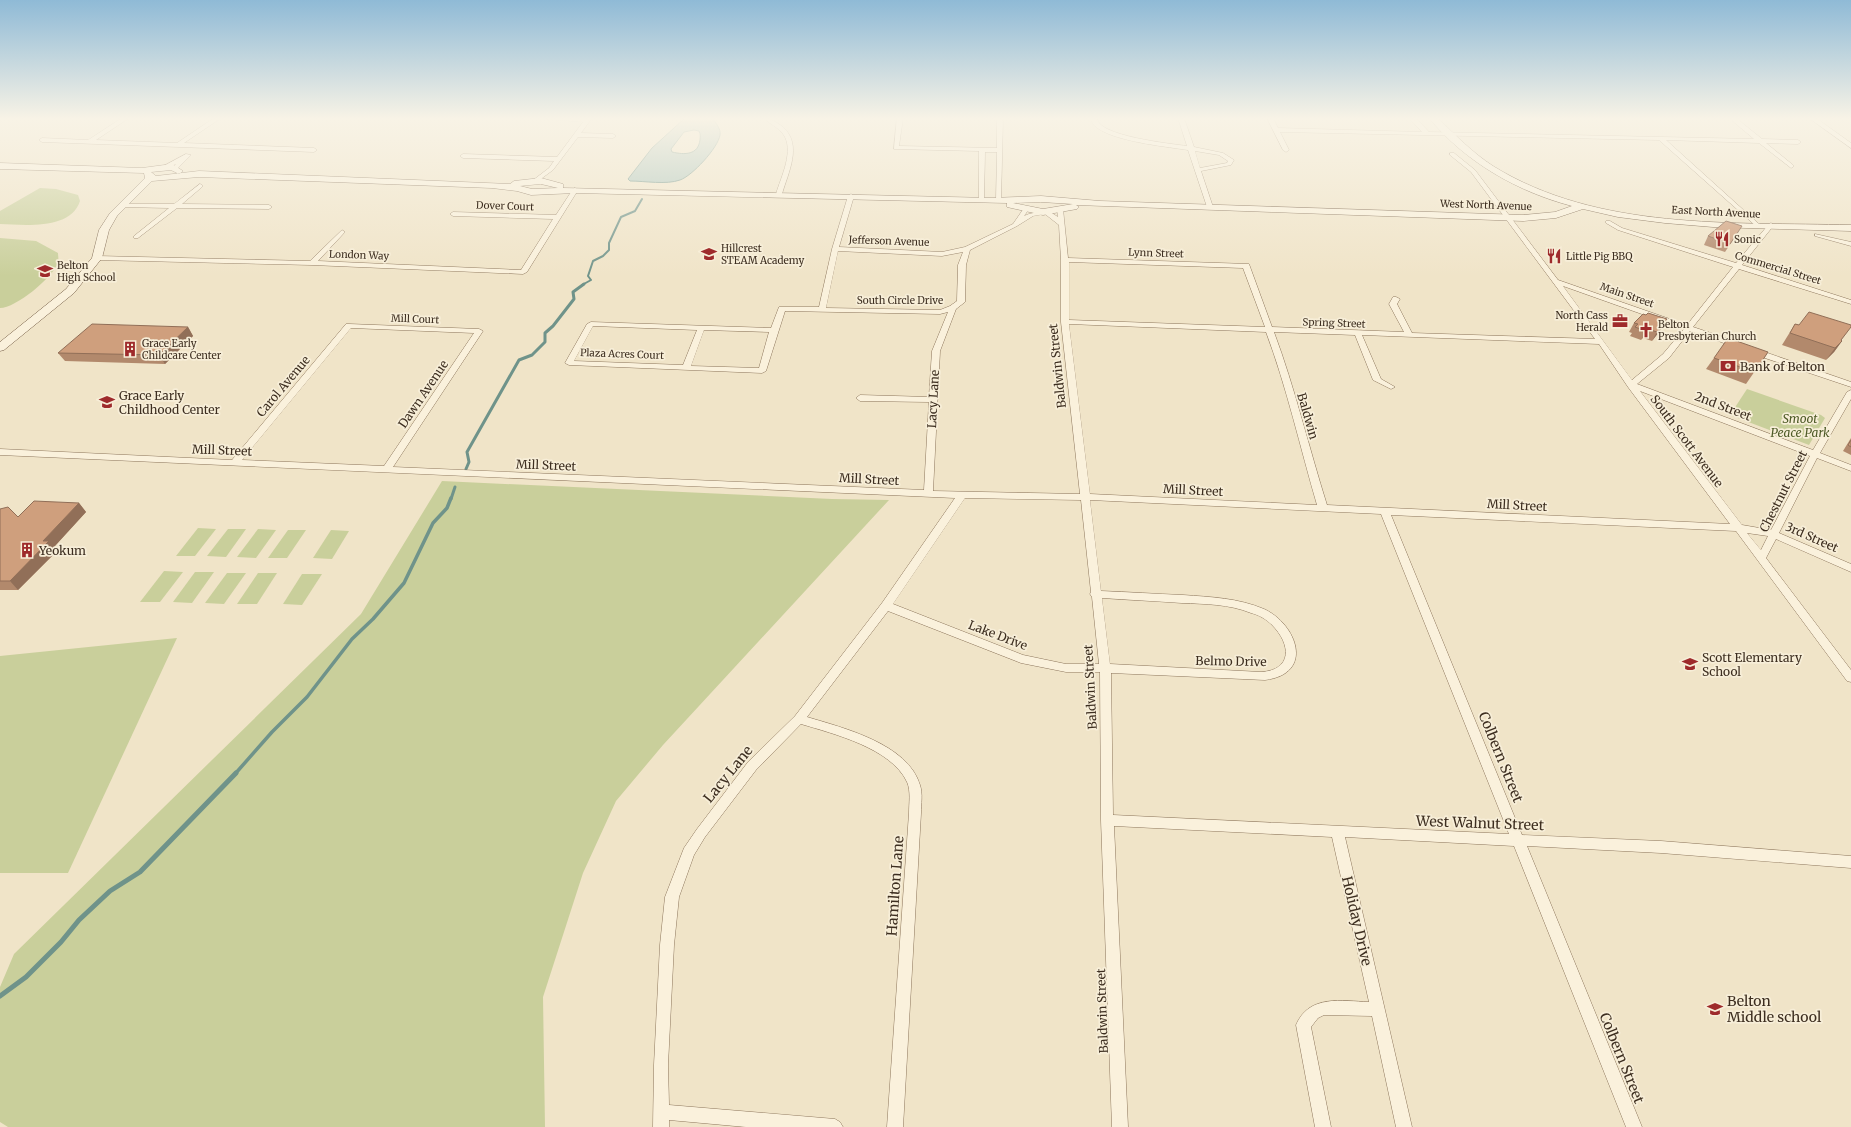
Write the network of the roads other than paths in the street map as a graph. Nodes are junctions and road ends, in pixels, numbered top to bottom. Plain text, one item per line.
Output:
1 (1198, 170) edge
2 (59, 171) edge
3 (157, 171) edge
4 (174, 171) edge
5 (183, 171) edge
6 (549, 171) edge
7 (551, 171) edge
8 (786, 171) edge
9 (982, 171) edge
10 (998, 171) edge
11 (1473, 171) edge
12 (1496, 171) edge
13 (1697, 171) edge
14 (199, 174) junction
15 (149, 176) junction
16 (164, 178) junction
17 (534, 182) junction
18 (550, 184) junction
19 (492, 185) junction
20 (200, 186) dead end
21 (526, 190) junction
22 (575, 190) junction
23 (137, 191) junction
24 (543, 191) junction
25 (627, 191) junction
26 (779, 194) junction
27 (851, 196) junction
28 (981, 200) junction
29 (996, 201) junction
30 (177, 204) junction
31 (122, 205) junction
32 (1024, 206) junction
33 (1061, 206) junction
34 (1582, 206) junction
35 (269, 207) dead end
36 (1210, 207) junction
37 (1045, 212) junction
38 (453, 214) dead end
39 (557, 217) junction
40 (1506, 217) junction
41 (1608, 222) dead end
42 (1062, 224) junction
43 (1757, 224) junction
44 (1015, 225) junction
45 (1771, 225) junction
46 (1851, 228) edge
47 (342, 232) dead end
48 (1817, 235) dead end
49 (136, 237) dead end
50 (1851, 244) edge
51 (835, 249) junction
52 (967, 249) junction
53 (942, 254) junction
54 (97, 258) junction
55 (1065, 260) junction
56 (312, 263) junction
57 (962, 264) junction
58 (1246, 266) joint
59 (1739, 267) junction
60 (1555, 280) junction
61 (1396, 299) dead end
62 (1851, 302) edge
63 (953, 308) junction
64 (782, 309) joint
65 (822, 310) junction
66 (1065, 322) junction
67 (349, 326) joint
68 (1689, 328) junction
69 (701, 329) junction
70 (774, 330) junction
71 (479, 331) joint
72 (1268, 331) junction
73 (1358, 334) junction
74 (1410, 336) junction
75 (1601, 342) junction
76 (0, 348) edge
77 (687, 366) junction
78 (1851, 384) edge
79 (1631, 385) junction
80 (1391, 388) dead end
81 (1851, 392) edge
82 (860, 398) dead end
83 (933, 400) junction
84 (0, 452) edge
85 (1815, 454) junction
86 (234, 462) junction
87 (1851, 468) edge
88 (386, 470) junction
89 (928, 494) junction
90 (962, 495) junction
91 (1085, 497) junction
92 (1323, 508) junction
93 (1384, 510) junction
94 (1738, 528) junction
95 (1774, 534) junction
96 (1761, 559) junction
97 (1851, 568) edge
98 (1095, 594) junction
99 (886, 606) junction
100 (1105, 668) junction
101 (1851, 678) edge
102 (799, 719) junction
103 (1107, 820) junction
104 (1337, 832) junction
105 (1518, 840) junction
106 (1851, 862) edge
107 (1378, 1009) junction
108 (661, 1119) edge
109 (835, 1127) edge
110 (895, 1127) edge
111 (1120, 1127) edge
112 (1323, 1127) edge
113 (1404, 1127) edge
114 (1634, 1127) edge

1 - 36 street
2 - 15 main road, West North Avenue
3 - 15 main road, West North Avenue
4 - 16 main road
5 - 14 main road, West North Avenue
6 - 17 street
7 - 18 street
8 - 26 street
9 - 28 street
10 - 29 street
11 - 40 street, South Scott Avenue
12 - 34 main road, East North Avenue
13 - 43 street
14 - 16 main road, West North Avenue
14 - 19 main road, West North Avenue
15 - 16 main road, West North Avenue
15 - 23 main road
16 - 23 main road
17 - 18 main road, West North Avenue
17 - 19 main road, West North Avenue
17 - 21 main road
18 - 24 main road
18 - 25 main road, West North Avenue
19 - 21 main road, West North Avenue
20 - 30 street
21 - 24 main road, West North Avenue
22 - 24 main road, West North Avenue
22 - 25 main road, West North Avenue
22 - 39 street, London Way
23 - 31 main road
25 - 26 main road, West North Avenue
26 - 27 main road, West North Avenue
27 - 28 main road, West North Avenue
27 - 51 street
28 - 29 main road, West North Avenue
29 - 32 main road, West North Avenue
30 - 31 street
30 - 35 street
30 - 49 street
31 - 54 main road
32 - 33 main road, West North Avenue
32 - 37 main road, West North Avenue
32 - 44 street
33 - 36 main road, West North Avenue
33 - 37 main road, West North Avenue
33 - 42 street, Baldwin Street
34 - 40 main road, West North Avenue
34 - 43 main road, East North Avenue
36 - 40 main road, West North Avenue
37 - 42 street
37 - 44 street, Jefferson Avenue
38 - 39 street, Dover Court
39 - 56 street, London Way
40 - 60 street, South Scott Avenue
41 - 59 street, Commercial Street
42 - 55 street, Baldwin Street
43 - 45 main road, East North Avenue
44 - 52 street, Jefferson Avenue
45 - 46 main road, East North Avenue
45 - 59 street
47 - 56 street
48 - 50 street
51 - 53 street, Jefferson Avenue
51 - 65 street
52 - 53 street, Jefferson Avenue
52 - 57 street, South Circle Drive
53 - 57 street, Jefferson Avenue
54 - 56 street, London Way
54 - 76 main road
55 - 58 street, Lynn Street
55 - 66 street, Baldwin Street
57 - 63 street, South Circle Drive
58 - 72 street, Baldwin
59 - 62 street, Commercial Street
59 - 68 street
60 - 68 street, Main Street
60 - 75 street, South Scott Avenue
61 - 74 street
63 - 65 street, South Circle Drive
63 - 83 street, Lacy Lane
64 - 65 street, South Circle Drive
64 - 70 street, Plaza Acres Court
66 - 72 street, Spring Street
66 - 91 street, Baldwin Street
67 - 71 street, Mill Court
67 - 86 street, Carol Avenue
68 - 78 street, Main Street
68 - 79 street
69 - 70 street, Plaza Acres Court
69 - 77 street
69 - 77 street, Plaza Acres Court
70 - 77 street, Plaza Acres Court
71 - 88 street, Dawn Avenue
72 - 73 street, Spring Street
72 - 92 street, Baldwin
73 - 74 street, Spring Street
73 - 80 street
74 - 75 street, Spring Street
75 - 79 street, South Scott Avenue
79 - 85 street, 2nd Street
79 - 94 street, South Scott Avenue
81 - 85 street, Chestnut Street
82 - 83 street
83 - 89 street, Lacy Lane
84 - 86 street, Mill Street
85 - 87 street, 2nd Street
85 - 95 street, Chestnut Street
86 - 88 street, Mill Street
88 - 89 street, Mill Street
89 - 90 street, Mill Street
90 - 91 street, Mill Street
90 - 99 street, Lacy Lane
91 - 92 street, Mill Street
91 - 98 street, Baldwin Street
92 - 93 street, Mill Street
93 - 94 street, Mill Street
93 - 105 street, Colbern Street
94 - 95 street, 3rd Street
94 - 96 street, South Scott Avenue
95 - 96 street, Chestnut Street
95 - 97 street, 3rd Street
96 - 101 street, South Scott Avenue
98 - 100 street, Baldwin Street
98 - 100 street, Belmo Drive
99 - 100 street, Lake Drive
99 - 102 street, Lacy Lane
100 - 103 street, Baldwin Street
102 - 108 street, Lacy Lane
102 - 110 street, Hamilton Lane
103 - 104 street, West Walnut Street
103 - 111 street, Baldwin Street
104 - 105 street, West Walnut Street
104 - 107 street, Holiday Drive
105 - 106 street, West Walnut Street
105 - 114 street, Colbern Street
107 - 112 street
107 - 113 street, Holiday Drive
108 - 109 street

